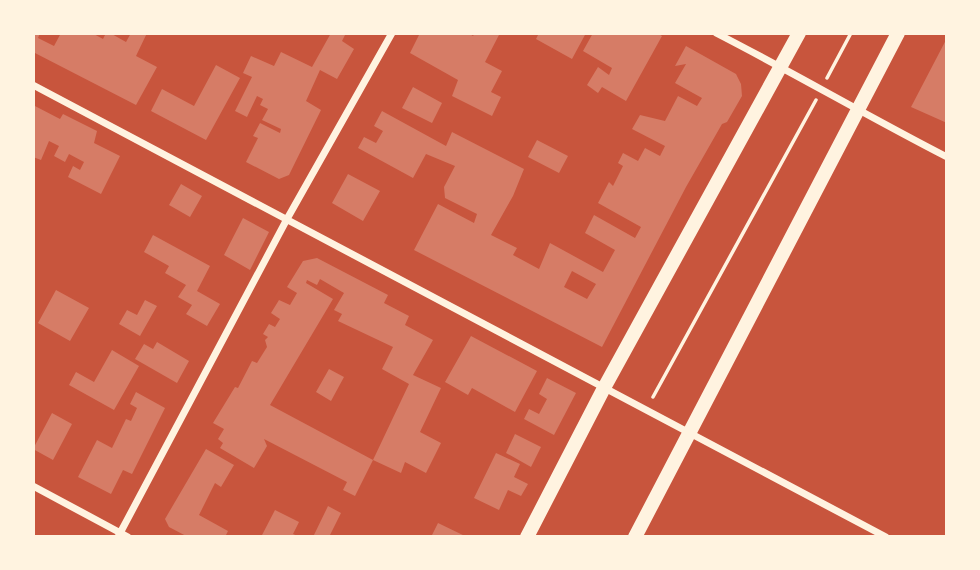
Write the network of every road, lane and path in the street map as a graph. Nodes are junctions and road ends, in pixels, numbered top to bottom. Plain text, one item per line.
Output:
1 (392, 33) edge
2 (716, 33) edge
3 (799, 33) edge
4 (851, 33) edge
5 (898, 33) edge
6 (781, 66) junction
7 (33, 85) edge
8 (821, 90) junction
9 (858, 111) junction
10 (947, 158) edge
11 (287, 219) junction
12 (604, 388) junction
13 (646, 410) junction
14 (689, 433) junction
15 (33, 486) edge
16 (119, 534) edge
17 (128, 537) edge
18 (527, 537) edge
19 (635, 537) edge
20 (886, 537) edge

1 - 11 street
2 - 6 street
3 - 6 main road
4 - 8 path
5 - 9 main road
6 - 8 street
6 - 12 main road
7 - 11 street
8 - 9 street
8 - 13 path
9 - 10 street
9 - 14 main road
11 - 12 street
11 - 16 street
12 - 13 street
12 - 18 main road
13 - 14 street
14 - 19 main road
14 - 20 street
15 - 16 street
16 - 17 street

